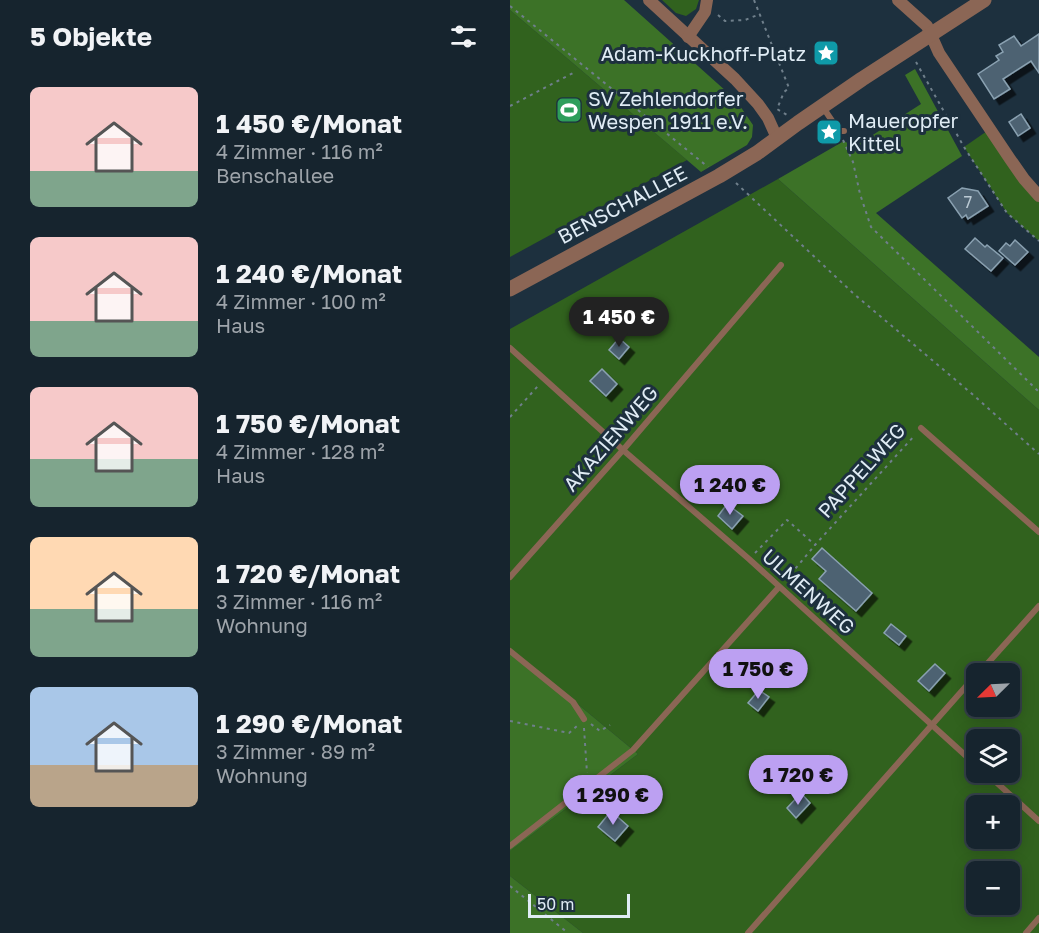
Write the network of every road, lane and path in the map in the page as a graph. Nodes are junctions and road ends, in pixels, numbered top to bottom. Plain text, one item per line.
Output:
1 (649, 0) edge
2 (754, 0) edge
3 (898, 0) edge
4 (984, 0) edge
5 (707, 3) edge
6 (510, 6) edge
7 (760, 14) junction
8 (931, 33) junction
9 (688, 37) junction
10 (914, 57) dead end
11 (573, 73) dead end
12 (510, 106) edge
13 (822, 106) junction
14 (793, 115) dead end
15 (842, 131) joint
16 (777, 138) junction
17 (711, 169) dead end
18 (734, 182) dead end
19 (1039, 196) edge
20 (1039, 241) edge
21 (781, 265) dead end
22 (510, 289) edge
23 (510, 348) edge
24 (544, 380) junction
25 (1039, 392) edge
26 (510, 417) edge
27 (921, 428) joint
28 (623, 450) junction
29 (1039, 454) edge
30 (1039, 532) edge
31 (815, 545) junction
32 (749, 559) junction
33 (510, 577) edge
34 (779, 587) junction
35 (1039, 606) edge
36 (510, 651) edge
37 (987, 663) edge
38 (966, 686) edge
39 (584, 719) junction
40 (510, 721) edge
41 (610, 724) dead end
42 (932, 725) junction
43 (966, 756) edge
44 (592, 782) junction
45 (997, 783) edge
46 (1039, 821) edge
47 (510, 846) edge
48 (510, 886) edge
49 (1039, 918) edge
50 (568, 933) edge
51 (748, 933) edge
52 (1026, 933) edge

1 - 9 street
2 - 7 path
3 - 8 street
4 - 8 street, BENSCHALLEE
5 - 7 path
5 - 9 street
6 - 17 path
7 - 14 path
8 - 13 street, BENSCHALLEE
8 - 19 street
9 - 16 street
10 - 20 path
11 - 12 path
13 - 15 lane
13 - 16 street, BENSCHALLEE
15 - 25 path
16 - 22 street, BENSCHALLEE
18 - 29 path
21 - 28 lane, AKAZIENWEG
23 - 24 lane, ULMENWEG
24 - 26 path
24 - 28 lane, ULMENWEG
27 - 30 lane
27 - 31 path, PAPPELWEG
28 - 32 lane, ULMENWEG
28 - 33 lane, AKAZIENWEG
31 - 32 path, PAPPELWEG
31 - 34 path
32 - 34 lane, ULMENWEG
34 - 42 lane, ULMENWEG
34 - 44 lane
35 - 37 lane
36 - 39 lane
38 - 42 lane
39 - 40 path
39 - 41 path
39 - 44 path
42 - 43 lane, ULMENWEG
42 - 51 lane
44 - 47 lane
45 - 46 lane
48 - 50 path
49 - 52 lane

